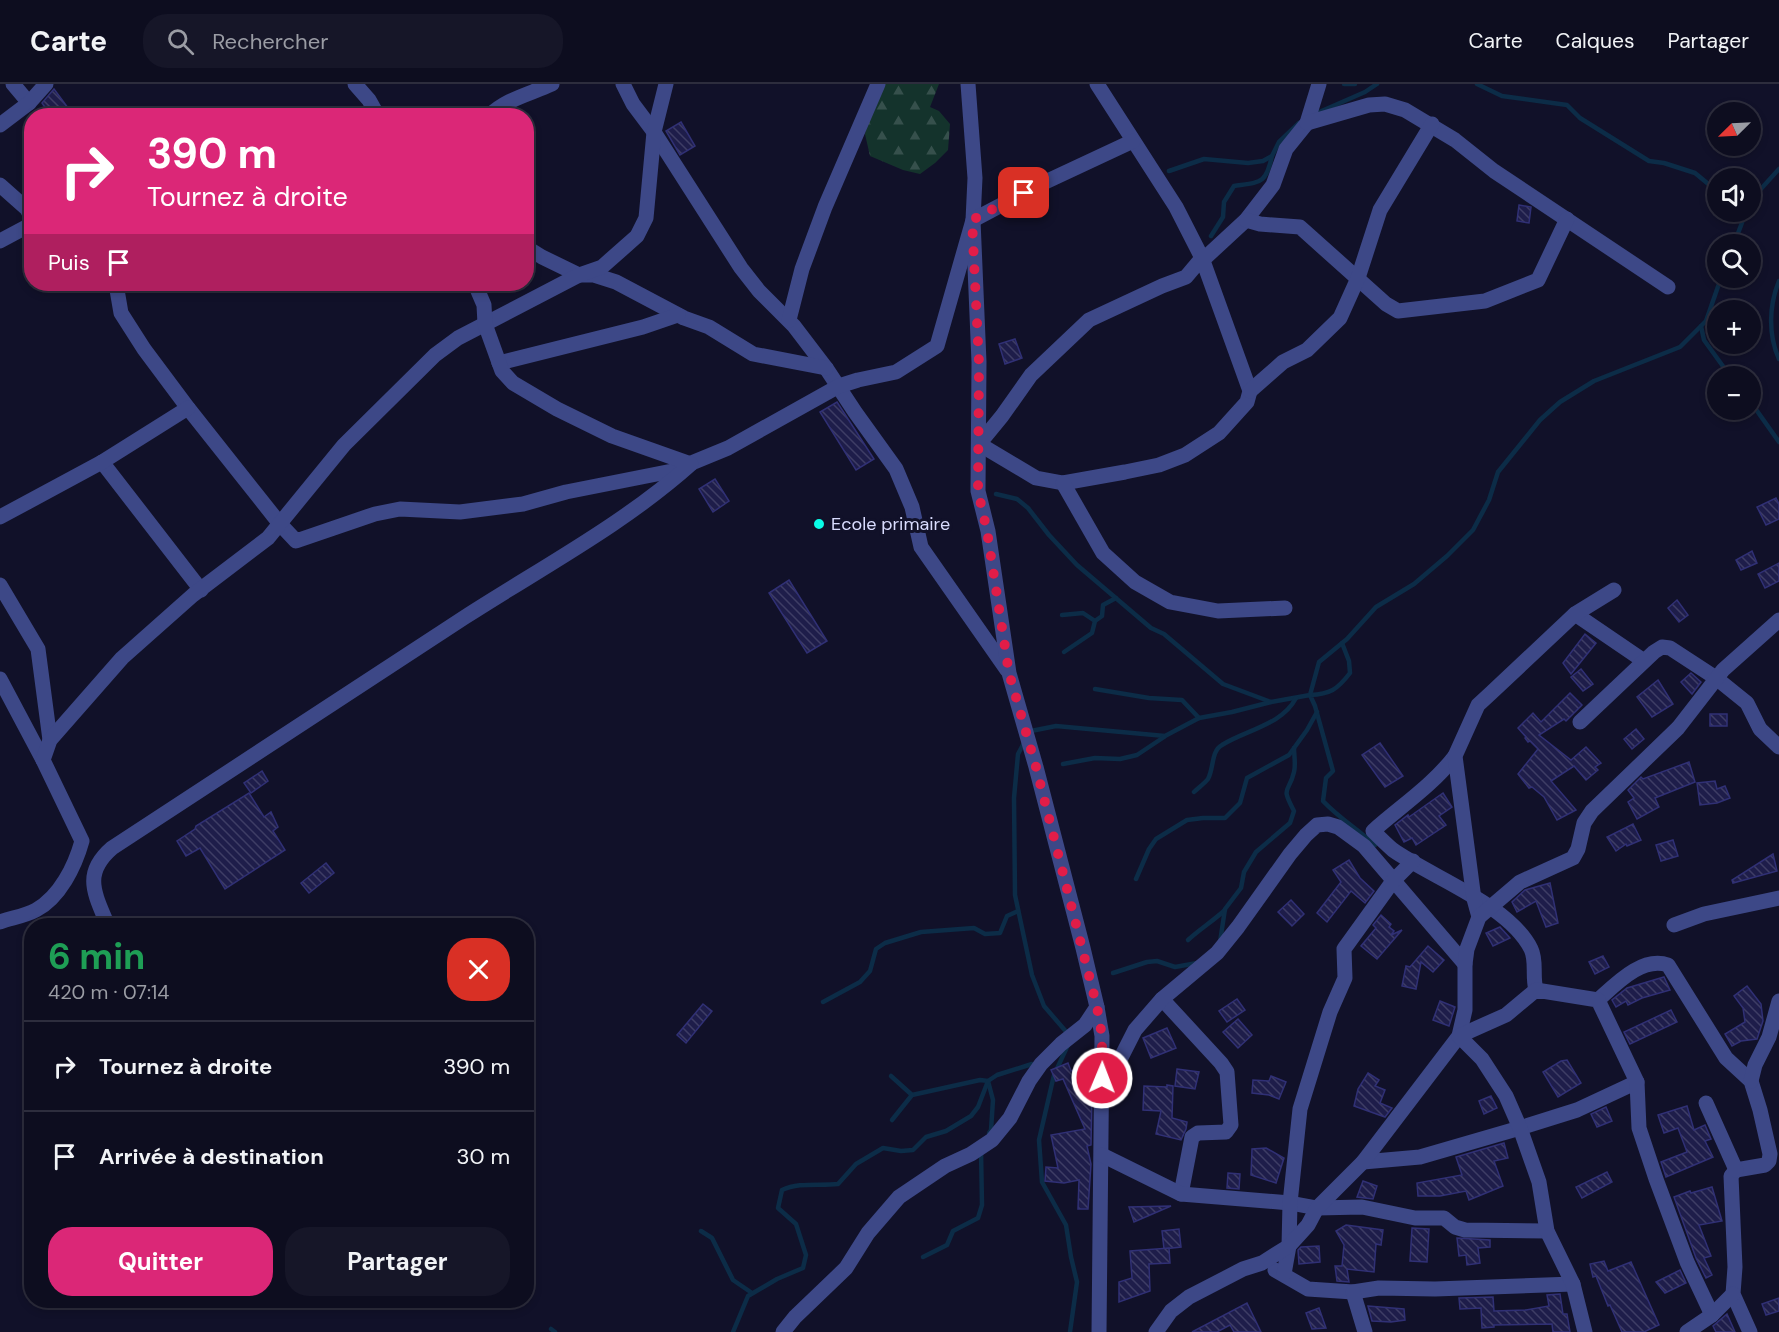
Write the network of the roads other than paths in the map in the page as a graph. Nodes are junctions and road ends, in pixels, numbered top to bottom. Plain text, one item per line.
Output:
1 (14, 84) edge
2 (46, 84) edge
3 (355, 84) edge
4 (552, 84) edge
5 (623, 84) edge
6 (666, 84) edge
7 (878, 84) edge
8 (968, 84) edge
9 (1097, 84) edge
10 (1320, 84) edge
11 (29, 103) junction
12 (374, 108) edge
13 (498, 108) edge
14 (1307, 123) junction
15 (1432, 124) junction
16 (0, 125) edge
17 (654, 132) junction
18 (1133, 141) junction
19 (0, 185) edge
20 (24, 206) edge
21 (1567, 219) junction
22 (972, 220) junction
23 (1246, 220) junction
24 (24, 228) edge
25 (0, 241) edge
26 (534, 252) edge
27 (1203, 258) junction
28 (579, 275) junction
29 (1358, 278) junction
30 (1668, 287) dead end
31 (117, 291) edge
32 (478, 291) edge
33 (678, 315) junction
34 (789, 320) junction
35 (485, 324) junction
36 (498, 363) junction
37 (826, 368) junction
38 (839, 387) junction
39 (1250, 391) junction
40 (188, 408) junction
41 (979, 444) junction
42 (102, 462) junction
43 (691, 464) junction
44 (1063, 483) junction
45 (0, 517) edge
46 (280, 524) junction
47 (0, 585) edge
48 (201, 590) junction
49 (1614, 590) dead end
50 (1285, 608) dead end
51 (1575, 614) junction
52 (1779, 620) edge
53 (1644, 661) junction
54 (1009, 673) junction
55 (1716, 678) junction
56 (0, 679) edge
57 (4, 692) edge
58 (1580, 722) dead end
59 (50, 740) junction
60 (1779, 747) edge
61 (1455, 756) junction
62 (43, 760) junction
63 (1413, 861) junction
64 (1393, 881) junction
65 (1779, 898) edge
66 (1474, 899) junction
67 (1484, 912) junction
68 (105, 918) edge
69 (0, 922) edge
70 (1674, 926) dead end
71 (1465, 964) junction
72 (1536, 990) junction
73 (1162, 999) junction
74 (1598, 1000) junction
75 (1779, 1001) edge
76 (1097, 1007) junction
77 (1459, 1036) junction
78 (1751, 1081) junction
79 (1636, 1082) junction
80 (1102, 1095) junction
81 (1706, 1103) dead end
82 (1520, 1128) junction
83 (1102, 1155) junction
84 (1363, 1162) junction
85 (1736, 1170) junction
86 (1181, 1194) junction
87 (1290, 1203) junction
88 (1317, 1208) junction
89 (1547, 1231) junction
90 (1289, 1246) junction
91 (1262, 1263) junction
92 (1284, 1274) junction
93 (1573, 1284) junction
94 (1353, 1292) junction
95 (1733, 1294) junction
96 (1712, 1315) junction
97 (783, 1332) edge
98 (1099, 1332) edge
99 (1156, 1332) edge
100 (1365, 1332) edge
101 (1585, 1332) edge
102 (1687, 1332) edge
103 (1750, 1332) edge

1 - 11 street
2 - 11 street
3 - 12 street
4 - 13 street
5 - 17 street
6 - 17 street
7 - 34 street
8 - 22 street
9 - 18 street
10 - 14 street
11 - 16 street
14 - 15 street
14 - 23 street
15 - 21 street
15 - 29 street
17 - 28 street
17 - 34 street
18 - 22 street
18 - 27 street
19 - 20 street
21 - 29 street
21 - 30 street
22 - 38 street
22 - 41 street
23 - 27 street
23 - 29 street
24 - 25 street
26 - 28 street
27 - 39 street
27 - 41 street
28 - 33 street
28 - 35 street
29 - 39 street
31 - 40 street
32 - 35 street
33 - 36 street
33 - 37 street
34 - 37 street
35 - 36 street
35 - 46 street
36 - 43 street
37 - 38 street
38 - 43 street
38 - 54 street
39 - 44 street
40 - 42 street
40 - 46 street
41 - 44 street
41 - 54 street
42 - 45 street
42 - 48 street
43 - 46 street
43 - 68 street
44 - 50 street
46 - 48 street
47 - 59 street
48 - 59 street
49 - 51 street
51 - 53 street
51 - 61 street
52 - 55 street
53 - 55 street
53 - 58 street
54 - 76 street
55 - 60 street
55 - 67 street
56 - 57 street
57 - 62 street
59 - 62 street
61 - 63 street
61 - 66 street
62 - 69 street
63 - 64 street
63 - 66 street
64 - 71 street
64 - 73 street
64 - 87 street
65 - 70 street
66 - 67 street
67 - 71 street
67 - 72 street
71 - 77 street
72 - 74 street
72 - 77 street
73 - 80 street
73 - 86 street
74 - 78 street
74 - 79 street
75 - 78 street
76 - 80 street
76 - 97 street
77 - 82 street
77 - 84 street
78 - 85 street
79 - 82 street
79 - 96 street
80 - 83 street
81 - 85 street
82 - 84 street
82 - 89 street
83 - 86 street
83 - 98 street
84 - 88 street
85 - 95 street
86 - 87 street
87 - 88 street
87 - 90 street
88 - 89 street
88 - 90 street
89 - 93 street
90 - 91 street
90 - 92 street
91 - 92 street
91 - 99 street
92 - 94 street
93 - 94 street
93 - 101 street
94 - 100 street
95 - 96 street
95 - 103 street
96 - 102 street

